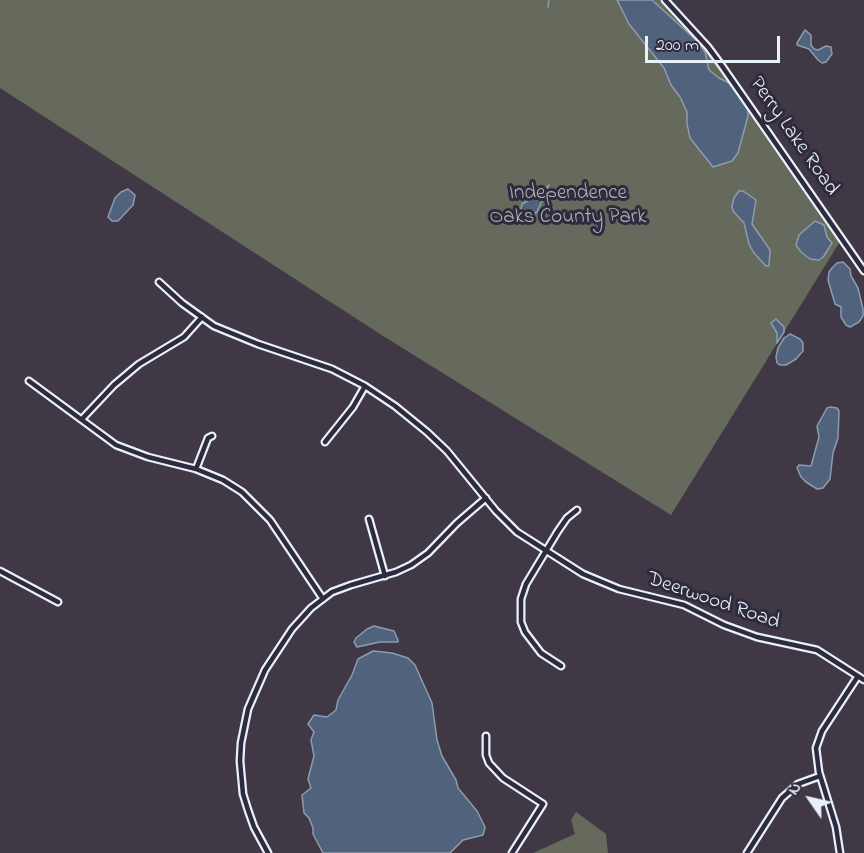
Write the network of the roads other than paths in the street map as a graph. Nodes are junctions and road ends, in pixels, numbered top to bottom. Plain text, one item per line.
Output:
1 (665, 0) edge
2 (864, 271) edge
3 (159, 282) dead end
4 (202, 317) junction
5 (29, 381) dead end
6 (365, 386) junction
7 (82, 419) junction
8 (212, 435) dead end
9 (325, 442) dead end
10 (196, 469) junction
11 (486, 498) junction
12 (577, 510) dead end
13 (369, 519) dead end
14 (546, 551) junction
15 (0, 571) edge
16 (385, 576) junction
17 (323, 599) junction
18 (58, 602) dead end
19 (561, 666) dead end
20 (858, 676) junction
21 (864, 680) edge
22 (486, 736) dead end
23 (820, 776) junction
24 (268, 853) edge
25 (512, 853) edge
26 (747, 853) edge
27 (840, 853) edge

1 - 2 street, Perry Lake Road
3 - 4 street
4 - 6 street, Deerwood Road
4 - 7 street
5 - 7 street
6 - 9 street
6 - 11 street, Deerwood Road
7 - 10 street
8 - 10 street
10 - 17 street
11 - 14 street, Deerwood Road
11 - 16 street
12 - 14 street
13 - 16 street
14 - 19 street
14 - 20 street, Deerwood Road
15 - 18 street
16 - 17 street
17 - 24 street
20 - 21 street, Deerwood Road
20 - 23 street
22 - 25 street
23 - 26 street
23 - 27 street

